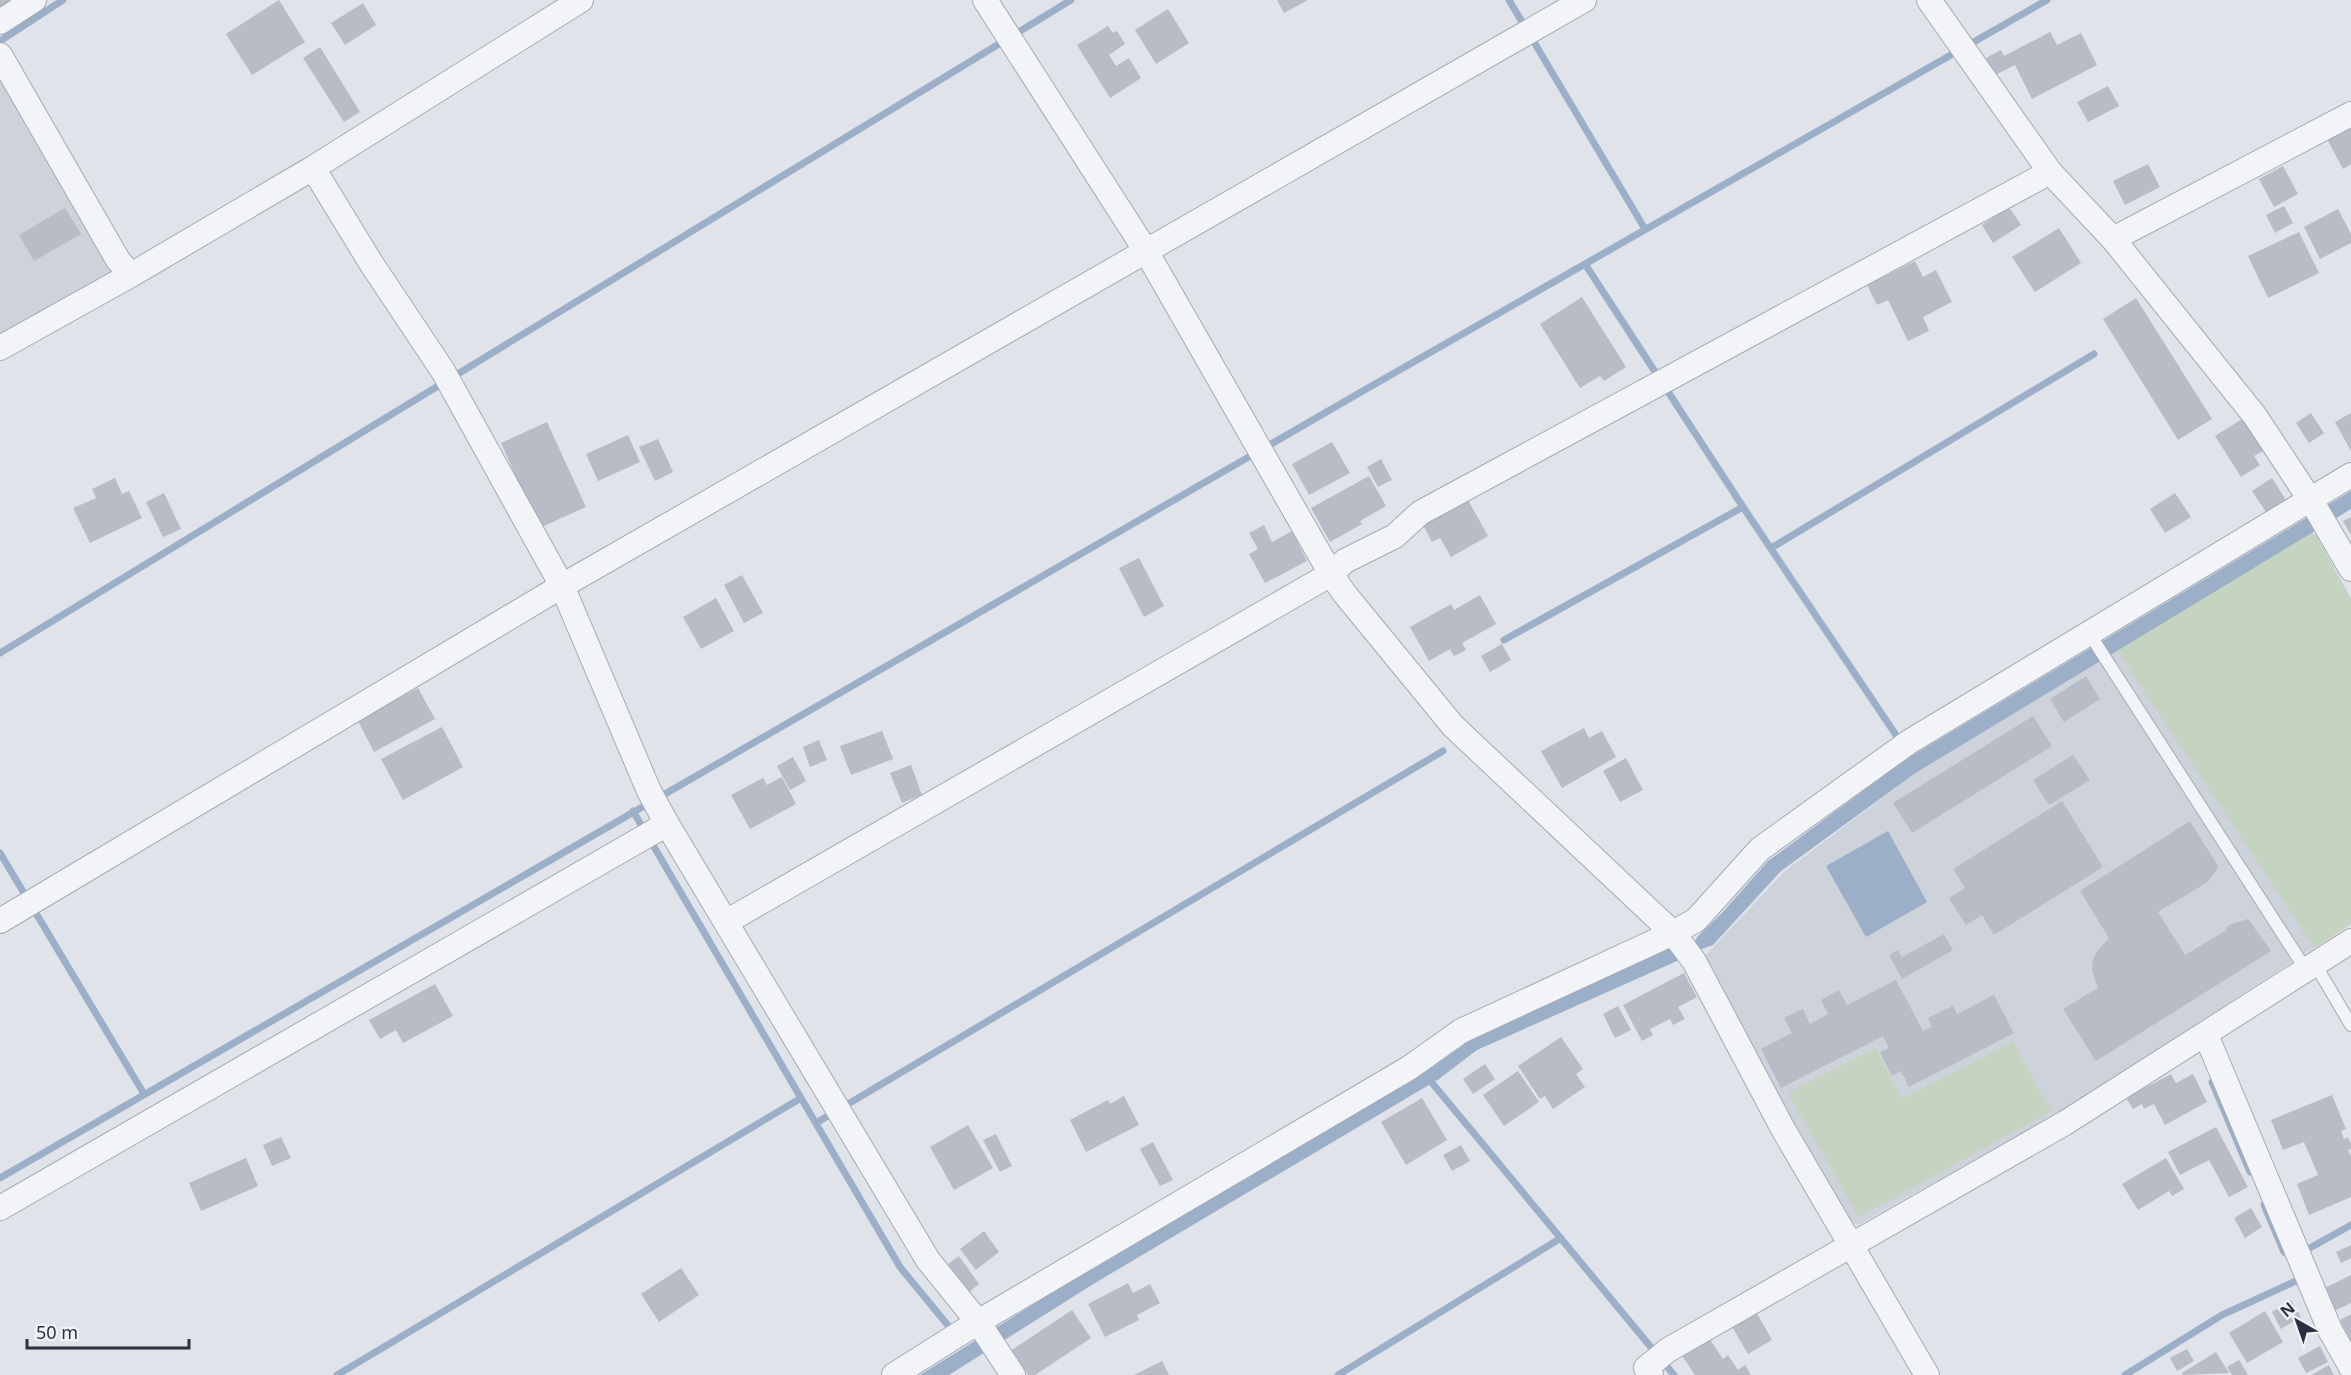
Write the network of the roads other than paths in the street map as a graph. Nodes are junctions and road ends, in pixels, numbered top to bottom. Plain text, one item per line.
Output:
1 (34, 0) edge
2 (581, 0) edge
3 (985, 0) edge
4 (1584, 0) edge
5 (1929, 0) edge
6 (0, 22) edge
7 (0, 55) edge
8 (2351, 114) edge
9 (313, 168) junction
10 (2050, 172) junction
11 (2113, 240) junction
12 (1146, 251) junction
13 (131, 275) junction
14 (0, 348) edge
15 (2351, 475) edge
16 (2318, 511) junction
17 (2351, 569) edge
18 (1331, 574) junction
19 (562, 586) junction
20 (2091, 637) junction
21 (654, 819) junction
22 (0, 921) edge
23 (726, 922) junction
24 (1676, 937) junction
25 (2351, 941) edge
26 (2310, 967) junction
27 (2351, 1026) edge
28 (2206, 1035) junction
29 (0, 1208) edge
30 (1850, 1245) junction
31 (974, 1335) junction
32 (1657, 1363) edge
33 (2351, 1367) edge
34 (894, 1375) edge
35 (1013, 1375) edge
36 (1927, 1375) edge

1 - 6 street
2 - 9 street
3 - 12 street
4 - 12 street
5 - 10 street
7 - 13 street
8 - 11 street
9 - 13 street
9 - 19 street
10 - 11 street
10 - 18 street
11 - 16 street
12 - 18 street
12 - 19 street
13 - 14 street
15 - 16 street
16 - 17 street
16 - 20 street
18 - 23 street
18 - 24 street
19 - 21 street
19 - 22 street
20 - 24 street
20 - 26 lane
21 - 23 street
21 - 29 street
23 - 31 street
24 - 30 street
24 - 31 street
25 - 26 street
26 - 27 lane
26 - 28 street
28 - 30 street
28 - 33 street
30 - 32 street
30 - 36 street
31 - 34 street
31 - 35 street

